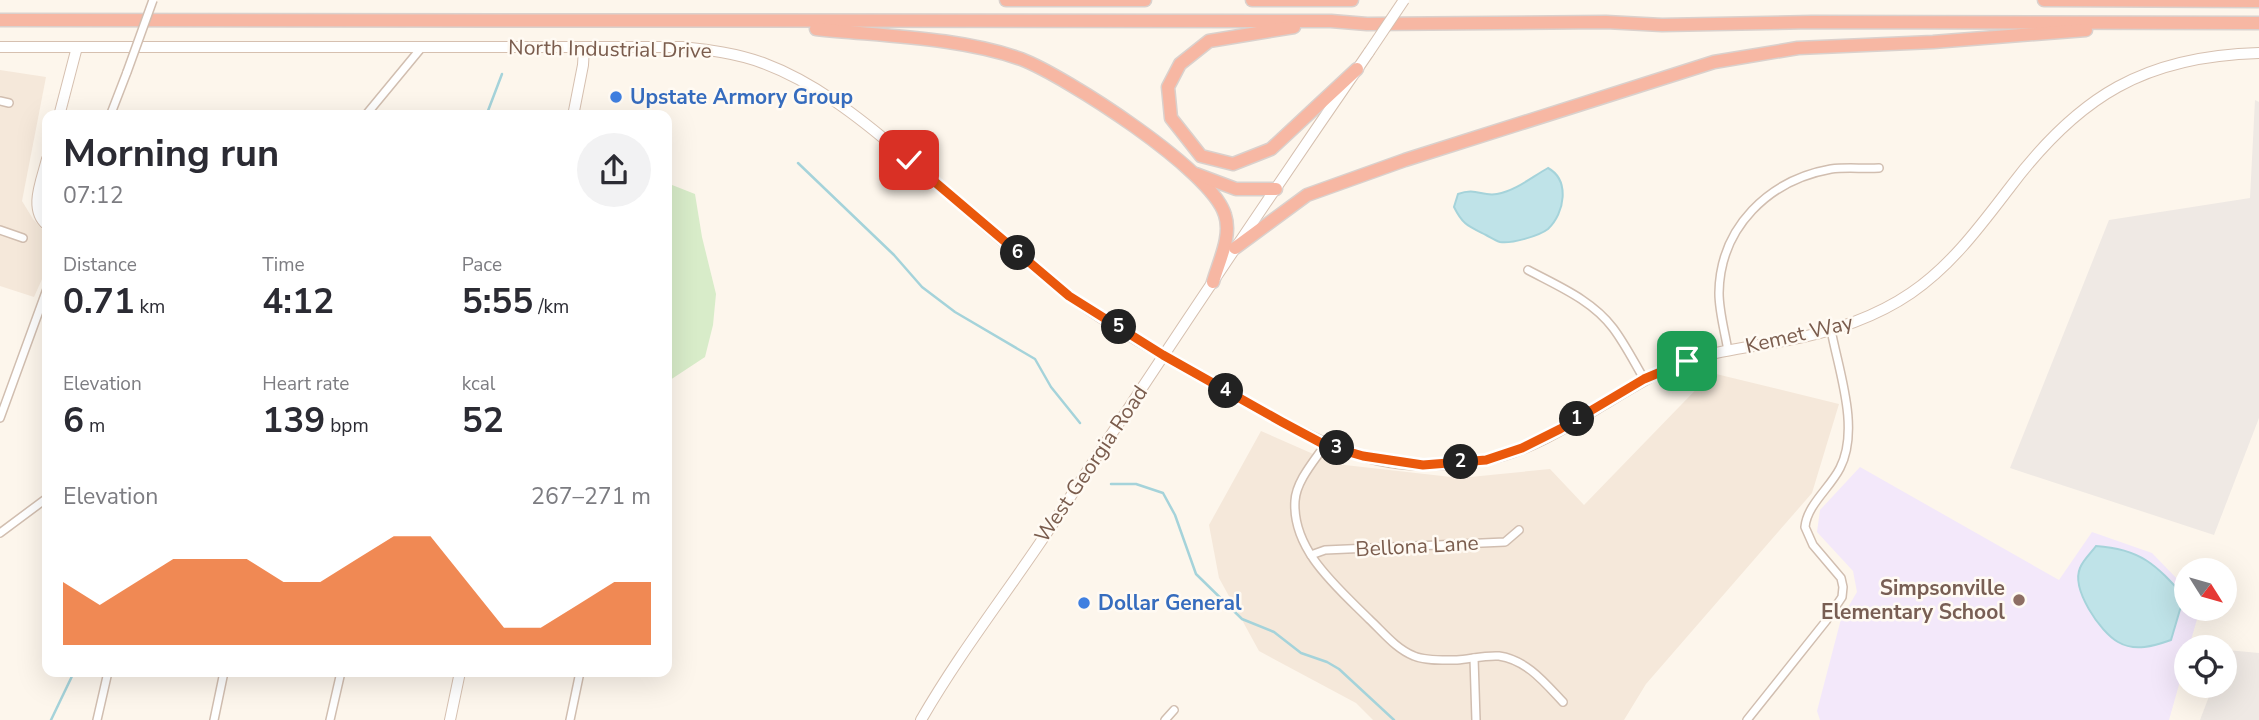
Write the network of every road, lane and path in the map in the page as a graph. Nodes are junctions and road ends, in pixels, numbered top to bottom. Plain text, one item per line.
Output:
1 (153, 0) edge
2 (1006, 0) edge
3 (1145, 0) edge
4 (1252, 0) edge
5 (1352, 0) edge
6 (1404, 0) edge
7 (2044, 0) edge
8 (2228, 1) edge
9 (2259, 1) edge
10 (0, 20) edge
11 (753, 22) junction
12 (1331, 22) junction
13 (2180, 23) junction
14 (2259, 23) edge
15 (0, 47) edge
16 (78, 47) junction
17 (422, 47) junction
18 (584, 48) junction
19 (2259, 53) edge
20 (1357, 69) junction
21 (0, 101) edge
22 (9, 103) dead end
23 (61, 110) edge
24 (112, 110) edge
25 (370, 110) edge
26 (574, 110) edge
27 (1879, 169) dead end
28 (1193, 173) junction
29 (42, 181) edge
30 (1276, 189) junction
31 (42, 219) edge
32 (0, 230) edge
33 (23, 238) dead end
34 (1235, 248) junction
35 (1528, 270) dead end
36 (1213, 282) junction
37 (42, 303) edge
38 (1831, 330) junction
39 (1728, 351) junction
40 (1163, 355) junction
41 (1644, 379) junction
42 (0, 418) edge
43 (1325, 445) junction
44 (42, 502) edge
45 (1519, 530) dead end
46 (0, 533) edge
47 (1311, 555) junction
48 (1474, 658) junction
49 (107, 677) edge
50 (223, 677) edge
51 (340, 677) edge
52 (459, 677) edge
53 (579, 677) edge
54 (1563, 702) dead end
55 (1174, 710) dead end
56 (97, 720) edge
57 (214, 720) edge
58 (331, 720) edge
59 (450, 720) edge
60 (570, 720) edge
61 (921, 720) edge
62 (1166, 720) edge
63 (1476, 720) edge
64 (1747, 720) edge

1 - 24 street, bridge
2 - 3 highway
4 - 5 highway
6 - 20 street, West Georgia Road, bridge
7 - 8 highway
8 - 9 highway
10 - 11 highway
11 - 12 highway
11 - 28 highway
12 - 13 highway
12 - 20 highway
13 - 14 highway
13 - 34 highway
15 - 16 street, North Industrial Drive
16 - 17 street, North Industrial Drive
16 - 23 street
17 - 18 street, North Industrial Drive
17 - 25 street
18 - 26 street
18 - 40 street, North Industrial Drive
19 - 38 street, Kemet Way
20 - 30 street, West Georgia Road
21 - 22 street
27 - 39 street
28 - 30 highway
28 - 36 highway
29 - 31 street
30 - 34 street, West Georgia Road
32 - 33 street
34 - 36 street, West Georgia Road
35 - 41 street
36 - 40 street, West Georgia Road
37 - 42 street
38 - 39 street, Kemet Way
38 - 64 street
39 - 41 street, Kemet Way
40 - 43 street, Kemet Way
40 - 61 street, West Georgia Road
41 - 43 street, Kemet Way
43 - 47 street
44 - 46 street
45 - 47 street, Bellona Lane
47 - 48 street
48 - 54 street
48 - 63 street
49 - 56 street
50 - 57 street
51 - 58 street
52 - 59 street
53 - 60 street
55 - 62 street

